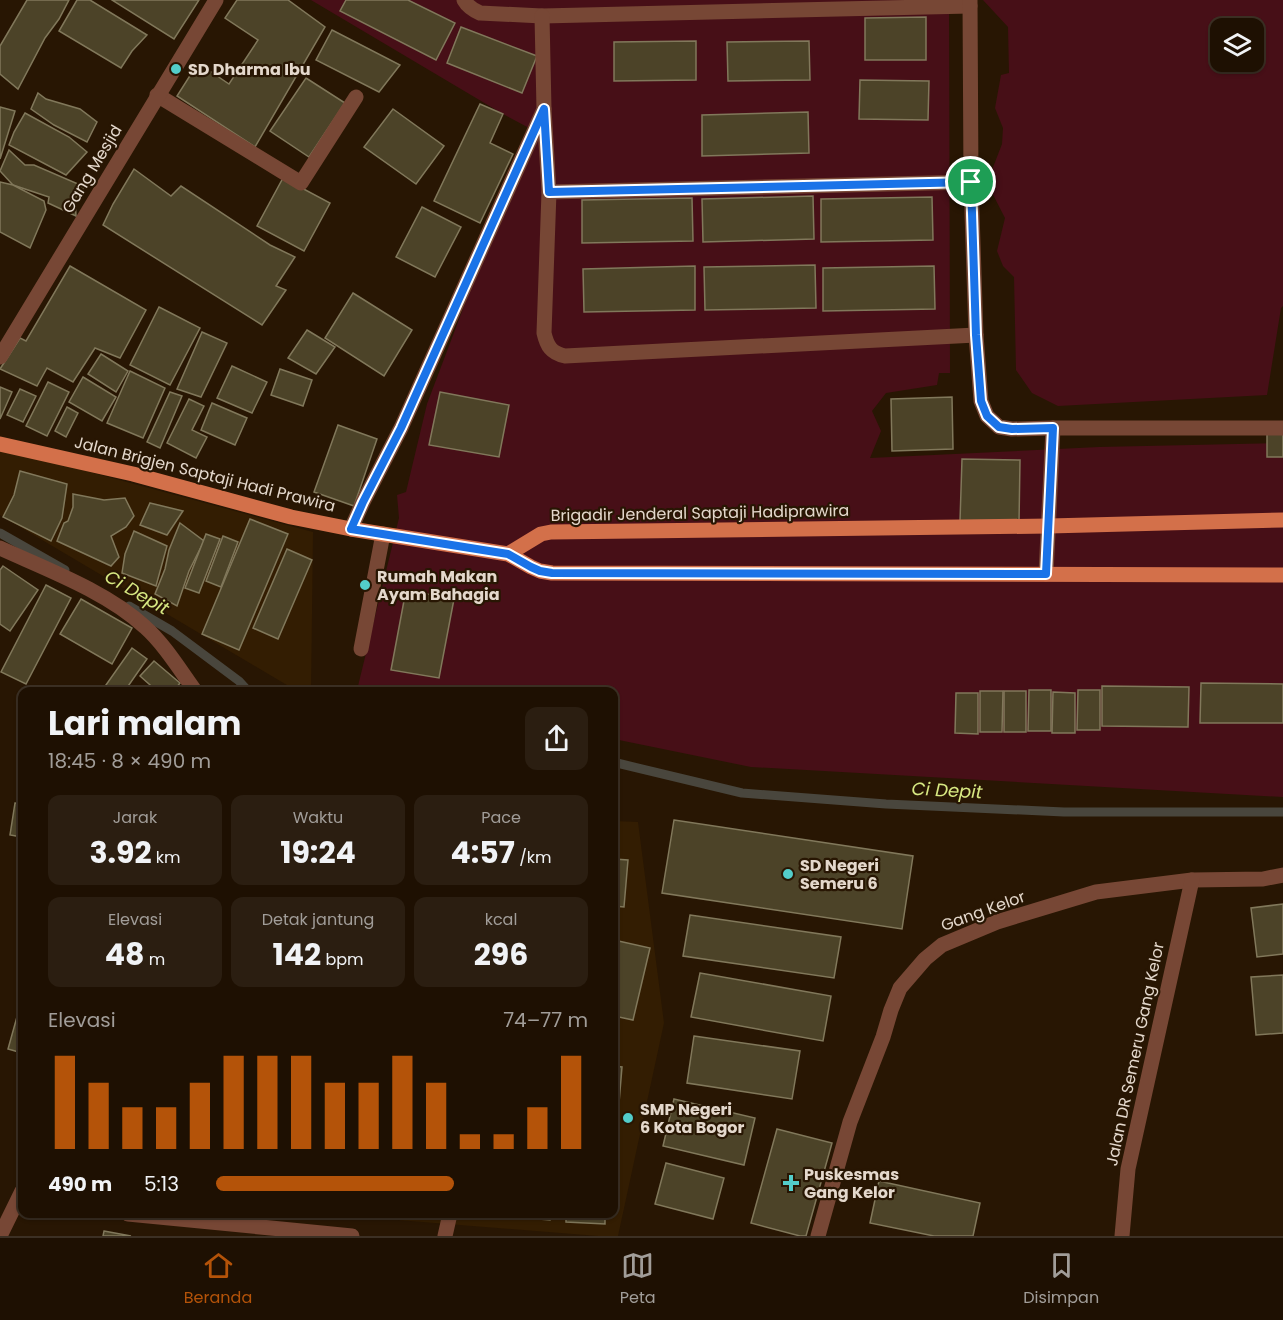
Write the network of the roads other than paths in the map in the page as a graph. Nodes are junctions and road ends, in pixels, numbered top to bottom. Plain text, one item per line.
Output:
1 (216, 0) edge
2 (464, 0) edge
3 (970, 3) edge
4 (817, 4) edge
5 (542, 16) junction
6 (157, 95) junction
7 (356, 97) dead end
8 (544, 109) junction
9 (971, 182) junction
10 (549, 192) junction
11 (976, 335) junction
12 (0, 357) edge
13 (1053, 428) junction
14 (1283, 428) edge
15 (0, 444) edge
16 (1283, 520) edge
17 (1049, 526) junction
18 (351, 529) junction
19 (383, 534) junction
20 (0, 548) edge
21 (508, 554) junction
22 (1046, 574) junction
23 (1283, 575) edge
24 (361, 649) dead end
25 (192, 687) edge
26 (1283, 875) edge
27 (1192, 880) junction
28 (18, 1204) edge
29 (169, 1218) edge
30 (449, 1218) edge
31 (0, 1236) edge
32 (352, 1236) edge
33 (445, 1236) edge
34 (818, 1236) edge
35 (1122, 1236) edge

1 - 6 street, Gang Mesjid
2 - 5 street
3 - 4 street
3 - 9 street
4 - 5 street
5 - 8 street
6 - 7 street
6 - 12 street, Gang Mesjid
8 - 10 street
8 - 18 street
9 - 10 street
9 - 11 street
10 - 11 street
11 - 13 street
13 - 14 street
13 - 17 street
15 - 18 main road, Jalan Brigjen Saptaji Hadi Prawira
16 - 17 main road, Brigadir Jenderal Saptaji Hadiprawira
17 - 21 main road, Brigadir Jenderal Saptaji Hadiprawira
17 - 22 street
18 - 19 main road, Jalan Brigjen Saptaji Hadi Prawira
19 - 21 main road, Jalan Brigjen Saptaji Hadi Prawira
19 - 24 street
20 - 25 street
21 - 22 main road
22 - 23 main road
26 - 27 street, Gang Kelor
27 - 34 street, Gang Kelor
27 - 35 street, Jalan DR Semeru Gang Kelor
28 - 31 street
29 - 32 street
30 - 33 street

